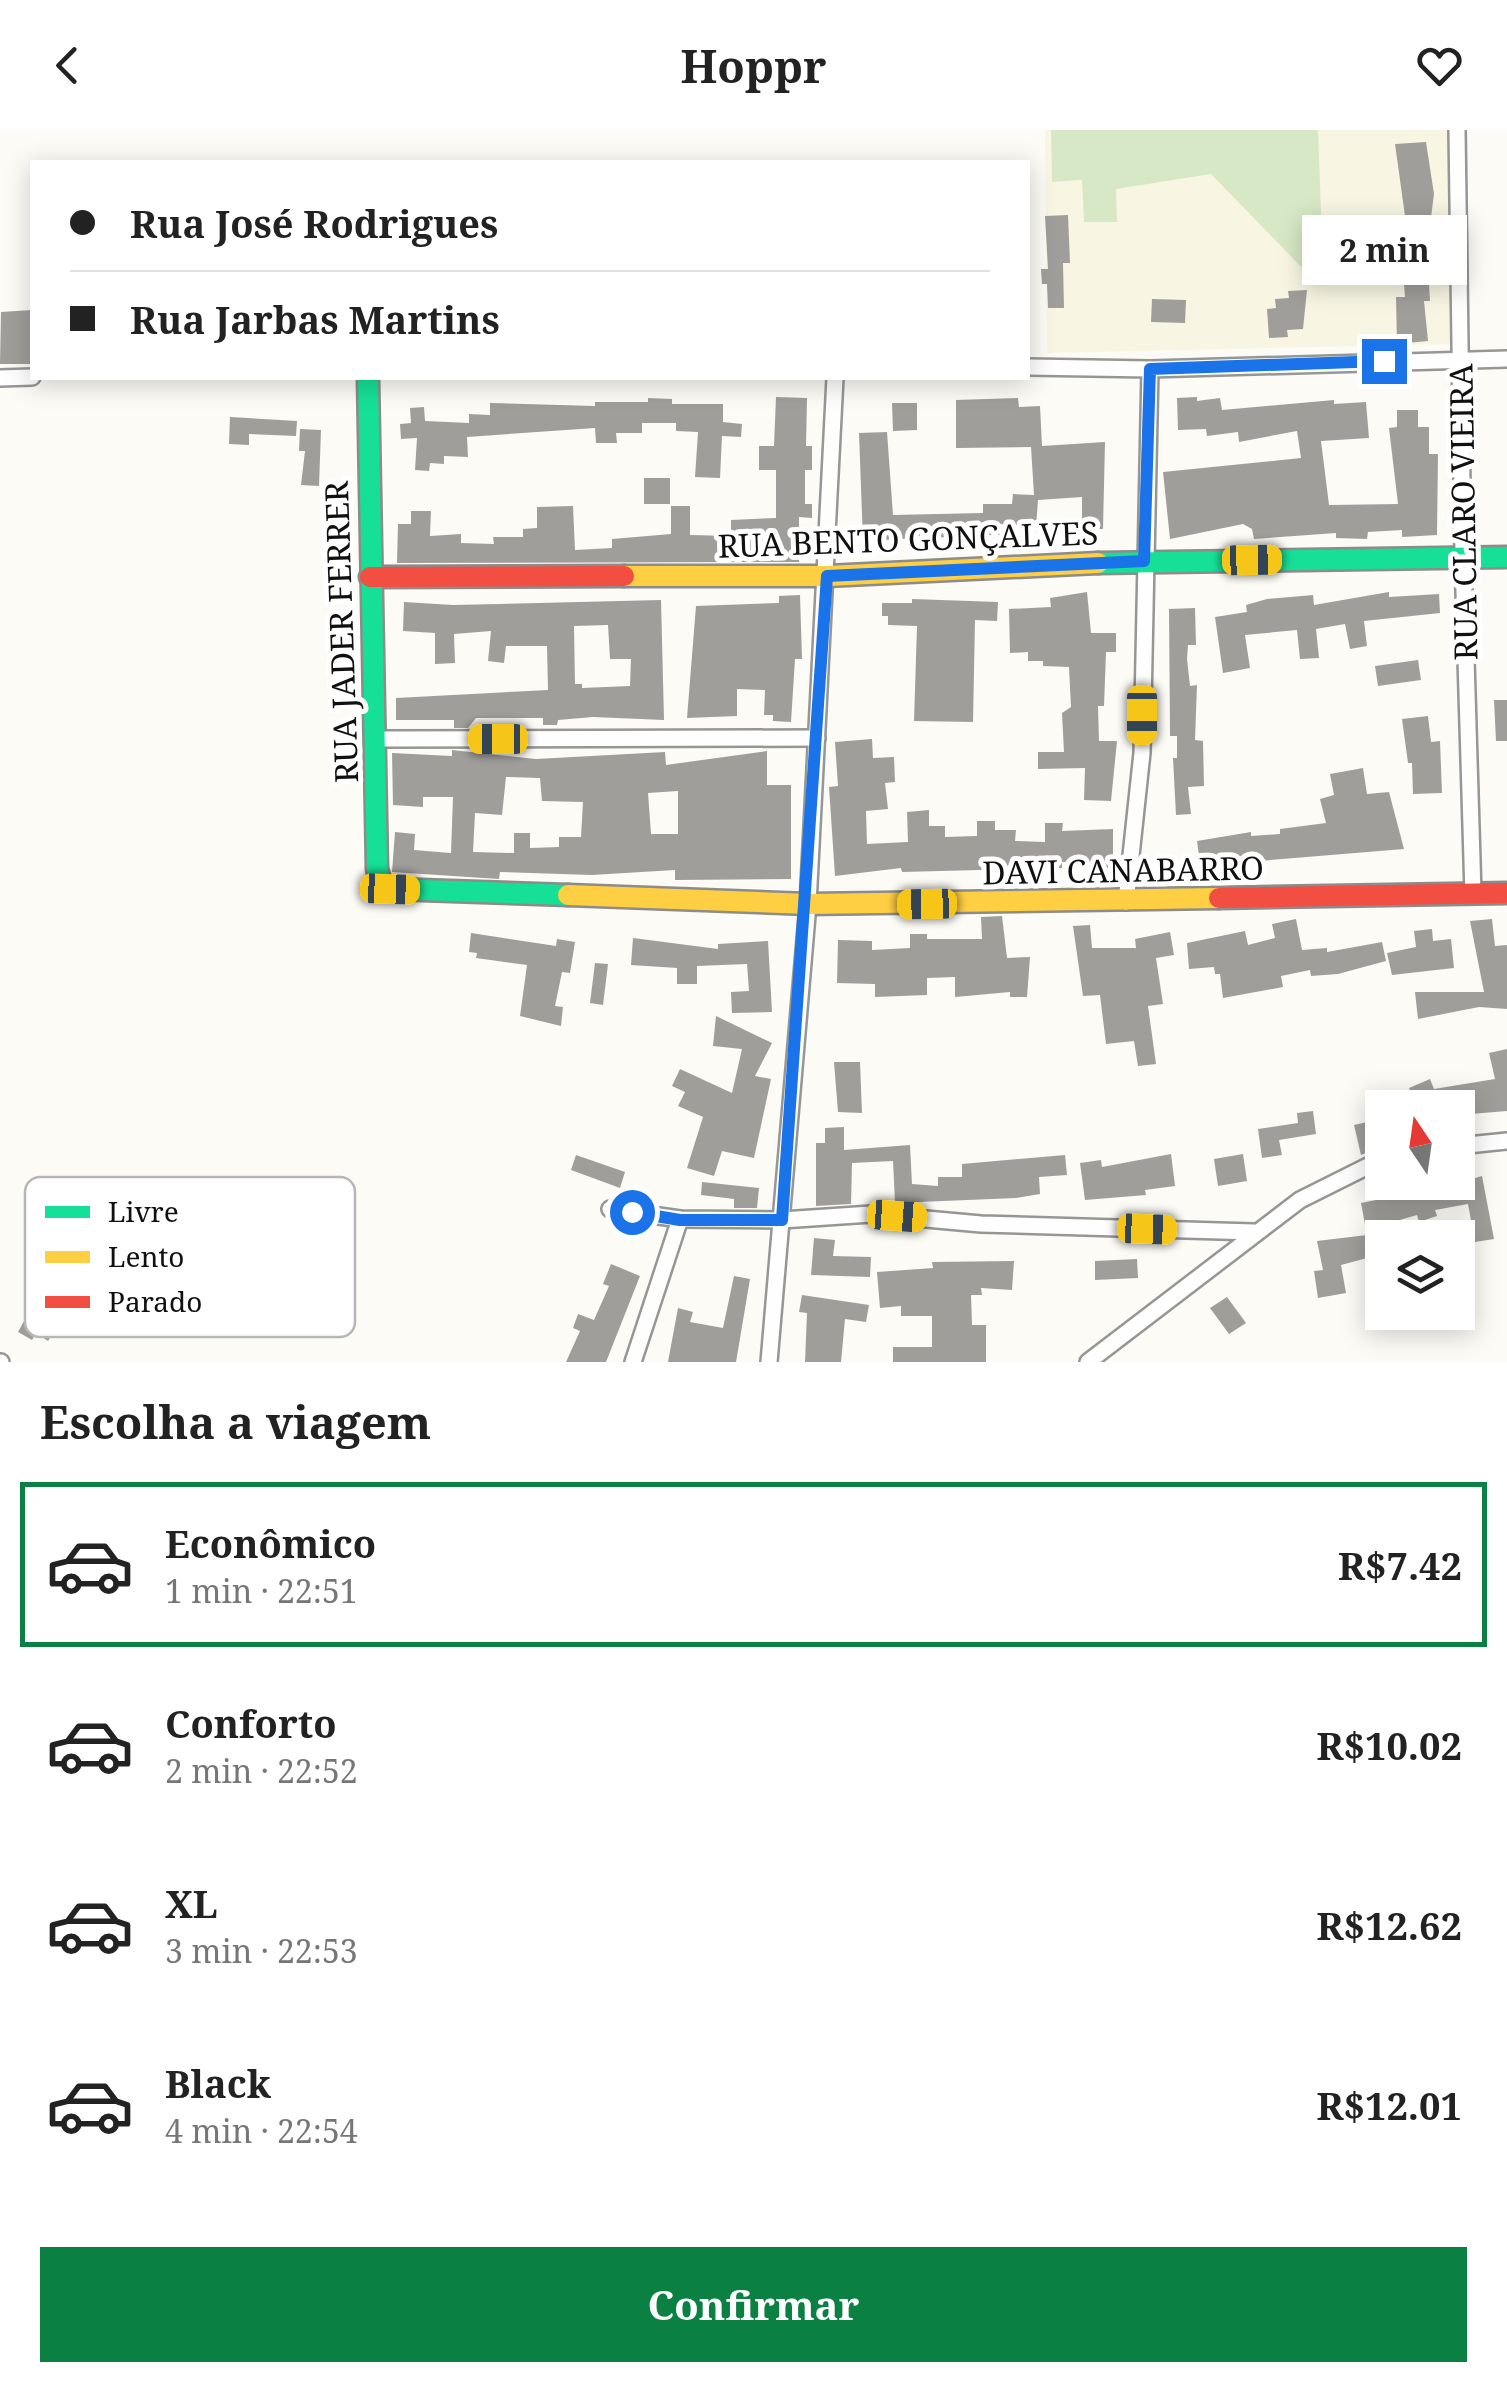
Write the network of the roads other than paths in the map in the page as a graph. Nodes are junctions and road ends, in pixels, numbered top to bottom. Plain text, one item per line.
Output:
1 (1457, 130) edge
2 (1462, 359) junction
3 (1507, 360) edge
4 (1030, 366) edge
5 (1150, 369) junction
6 (0, 378) edge
7 (30, 378) edge
8 (368, 380) edge
9 (835, 380) edge
10 (1507, 557) edge
11 (1462, 558) junction
12 (1144, 561) junction
13 (827, 576) junction
14 (370, 577) junction
15 (817, 738) junction
16 (378, 739) junction
17 (381, 884) joint
18 (1507, 893) edge
19 (1473, 894) junction
20 (1126, 902) junction
21 (808, 904) junction
22 (1507, 1141) edge
23 (1475, 1144) edge
24 (1365, 1168) edge
25 (610, 1209) dead end
26 (680, 1220) junction
27 (782, 1220) junction
28 (1254, 1232) junction
29 (633, 1362) edge
30 (769, 1362) edge
31 (1088, 1362) edge

1 - 2 street, RUA CLARO VIEIRA
2 - 3 street
2 - 5 street
2 - 11 street, RUA CLARO VIEIRA
4 - 5 street
5 - 12 street
6 - 7 street
8 - 14 street, RUA JADER FERRER
9 - 13 street
10 - 11 street, RUA BENTO GONÇALVES
11 - 12 street, RUA BENTO GONÇALVES
11 - 19 street, RUA CLARO VIEIRA
12 - 13 street, RUA BENTO GONÇALVES
12 - 20 street
13 - 14 street, RUA BENTO GONÇALVES
13 - 15 street
14 - 16 street, RUA JADER FERRER
15 - 16 street
15 - 21 street
16 - 17 street, RUA JADER FERRER
17 - 21 street, DAVI CANABARRO
18 - 19 street, DAVI CANABARRO
19 - 20 street, DAVI CANABARRO
20 - 21 street, DAVI CANABARRO
21 - 27 street
22 - 23 street
24 - 28 street
25 - 26 street
26 - 27 street
26 - 29 street
27 - 28 street
27 - 30 street
28 - 31 street

